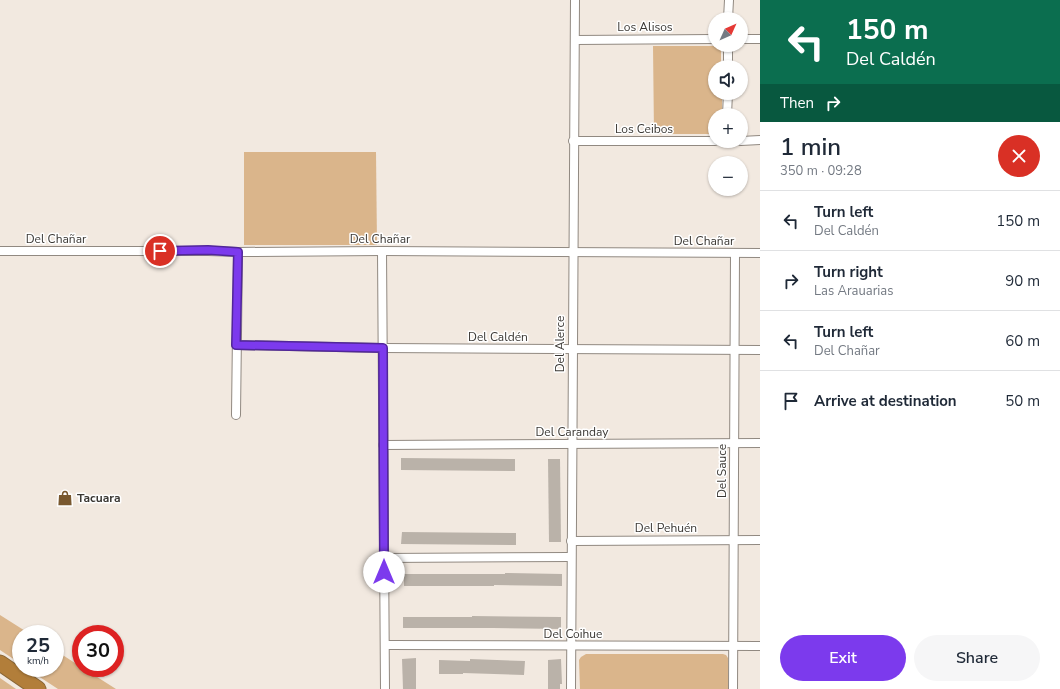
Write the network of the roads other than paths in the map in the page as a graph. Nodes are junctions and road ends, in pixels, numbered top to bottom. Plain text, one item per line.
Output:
1 (575, 0) edge
2 (729, 0) edge
3 (728, 12) edge
4 (708, 39) edge
5 (748, 39) edge
6 (760, 39) edge
7 (575, 40) junction
8 (760, 140) edge
9 (573, 141) junction
10 (708, 141) edge
11 (748, 141) edge
12 (0, 251) edge
13 (382, 251) junction
14 (238, 252) junction
15 (573, 252) junction
16 (735, 253) junction
17 (760, 253) edge
18 (236, 345) junction
19 (383, 348) junction
20 (572, 349) junction
21 (735, 350) junction
22 (760, 350) edge
23 (236, 414) dead end
24 (734, 443) junction
25 (760, 443) edge
26 (572, 444) junction
27 (384, 445) junction
28 (571, 540) junction
29 (734, 540) junction
30 (760, 540) edge
31 (571, 557) junction
32 (384, 558) junction
33 (385, 645) junction
34 (571, 646) junction
35 (734, 646) junction
36 (760, 646) edge
37 (0, 663) edge
38 (38, 689) edge
39 (385, 689) edge
40 (571, 689) edge
41 (733, 689) edge

1 - 7 street, Del Alerce
2 - 3 street
4 - 7 street, Los Alisos
5 - 6 street
7 - 9 street, Del Alerce
8 - 11 street
9 - 10 street, Los Ceibos
9 - 15 street, Del Alerce
12 - 14 street, Del Chañar
13 - 14 street, Del Chañar
13 - 15 street, Del Chañar
13 - 19 street
14 - 18 street
15 - 16 street, Del Chañar
15 - 20 street, Del Alerce
16 - 17 street, Del Chañar
16 - 21 street, Del Sauce
18 - 19 street, Del Caldén
18 - 23 street
19 - 20 street, Del Caldén
19 - 27 street
20 - 21 street, Del Caldén
20 - 26 street, Del Alerce
21 - 22 street, Del Caldén
21 - 24 street, Del Sauce
24 - 25 street, Del Caranday
24 - 26 street, Del Caranday
24 - 29 street, Del Sauce
26 - 27 street, Del Caranday
26 - 28 street, Del Alerce
27 - 32 street
28 - 29 street, Del Pehuén
28 - 31 street, Del Alerce
29 - 30 street, Del Pehuén
29 - 35 street, Del Sauce
31 - 32 street
31 - 34 street, Del Alerce
32 - 33 street
33 - 34 street, Del Coihue
33 - 39 street
34 - 35 street, Del Coihue
34 - 40 street, Del Alerce
35 - 36 street, Del Coihue
35 - 41 street, Del Sauce
37 - 38 highway

